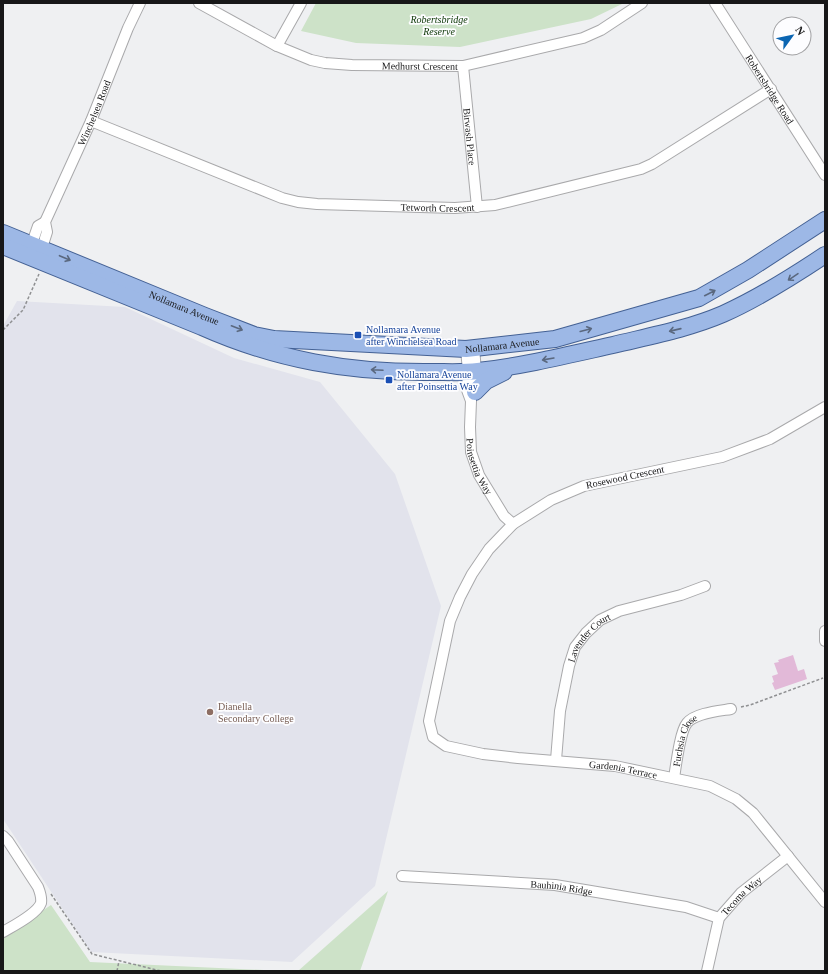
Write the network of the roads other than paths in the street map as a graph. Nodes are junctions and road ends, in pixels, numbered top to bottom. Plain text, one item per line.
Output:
1 (199, 3) edge
2 (301, 3) edge
3 (642, 3) edge
4 (715, 3) edge
5 (138, 4) edge
6 (277, 46) junction
7 (462, 66) junction
8 (771, 89) junction
9 (91, 121) junction
10 (825, 175) edge
11 (477, 206) junction
12 (825, 220) edge
13 (3, 233) edge
14 (3, 246) edge
15 (825, 255) edge
16 (36, 256) junction
17 (310, 342) junction
18 (470, 349) junction
19 (520, 364) junction
20 (353, 368) junction
21 (472, 371) junction
22 (442, 372) junction
23 (471, 394) junction
24 (825, 407) edge
25 (513, 524) junction
26 (705, 586) dead end
27 (825, 631) edge
28 (825, 641) edge
29 (731, 709) road end
30 (432, 737) joint
31 (556, 760) junction
32 (674, 778) junction
33 (3, 836) edge
34 (788, 856) junction
35 (402, 876) dead end
36 (825, 902) edge
37 (719, 918) junction
38 (3, 932) edge
39 (707, 971) edge

1 - 6 street, Medhurst Crescent
2 - 6 street
3 - 7 street, Medhurst Crescent
4 - 8 street, Robertsbridge Road
5 - 9 street, Winchelsea Road
6 - 7 street, Medhurst Crescent
7 - 11 street, Birwash Place
8 - 10 street, Robertsbridge Road
8 - 11 street, Tetworth Crescent
9 - 11 street, Tetworth Crescent
9 - 16 street, Winchelsea Road
18 -> 12 main road, Nollamara Avenue
13 - 16 main road, Nollamara Avenue
14 - 16 main road, Nollamara Avenue
15 -> 19 main road, Nollamara Avenue
16 -> 17 main road, Nollamara Avenue
16 - 20 main road, Nollamara Avenue
17 - 18 main road, Nollamara Avenue
17 - 20 main road
18 - 21 street, Poinsettia Way
19 - 21 main road, Nollamara Avenue
19 - 23 main road
22 -> 20 main road, Nollamara Avenue
21 - 22 main road, Nollamara Avenue
21 - 23 street, Poinsettia Way
22 - 23 main road
23 - 25 street, Poinsettia Way
24 - 25 street, Rosewood Crescent
25 - 30 street, Rosewood Crescent
26 - 31 street, Lavender Court
27 - 28 street
29 - 32 street, Fuchsia Close
30 - 31 street, Gardenia Terrace
31 - 32 street, Gardenia Terrace
32 - 34 street, Gardenia Terrace
33 - 38 street
34 - 36 street, Gardenia Terrace
34 - 37 street, Tecoma Way
35 - 37 street, Bauhinia Ridge
37 - 39 street, Tecoma Way

